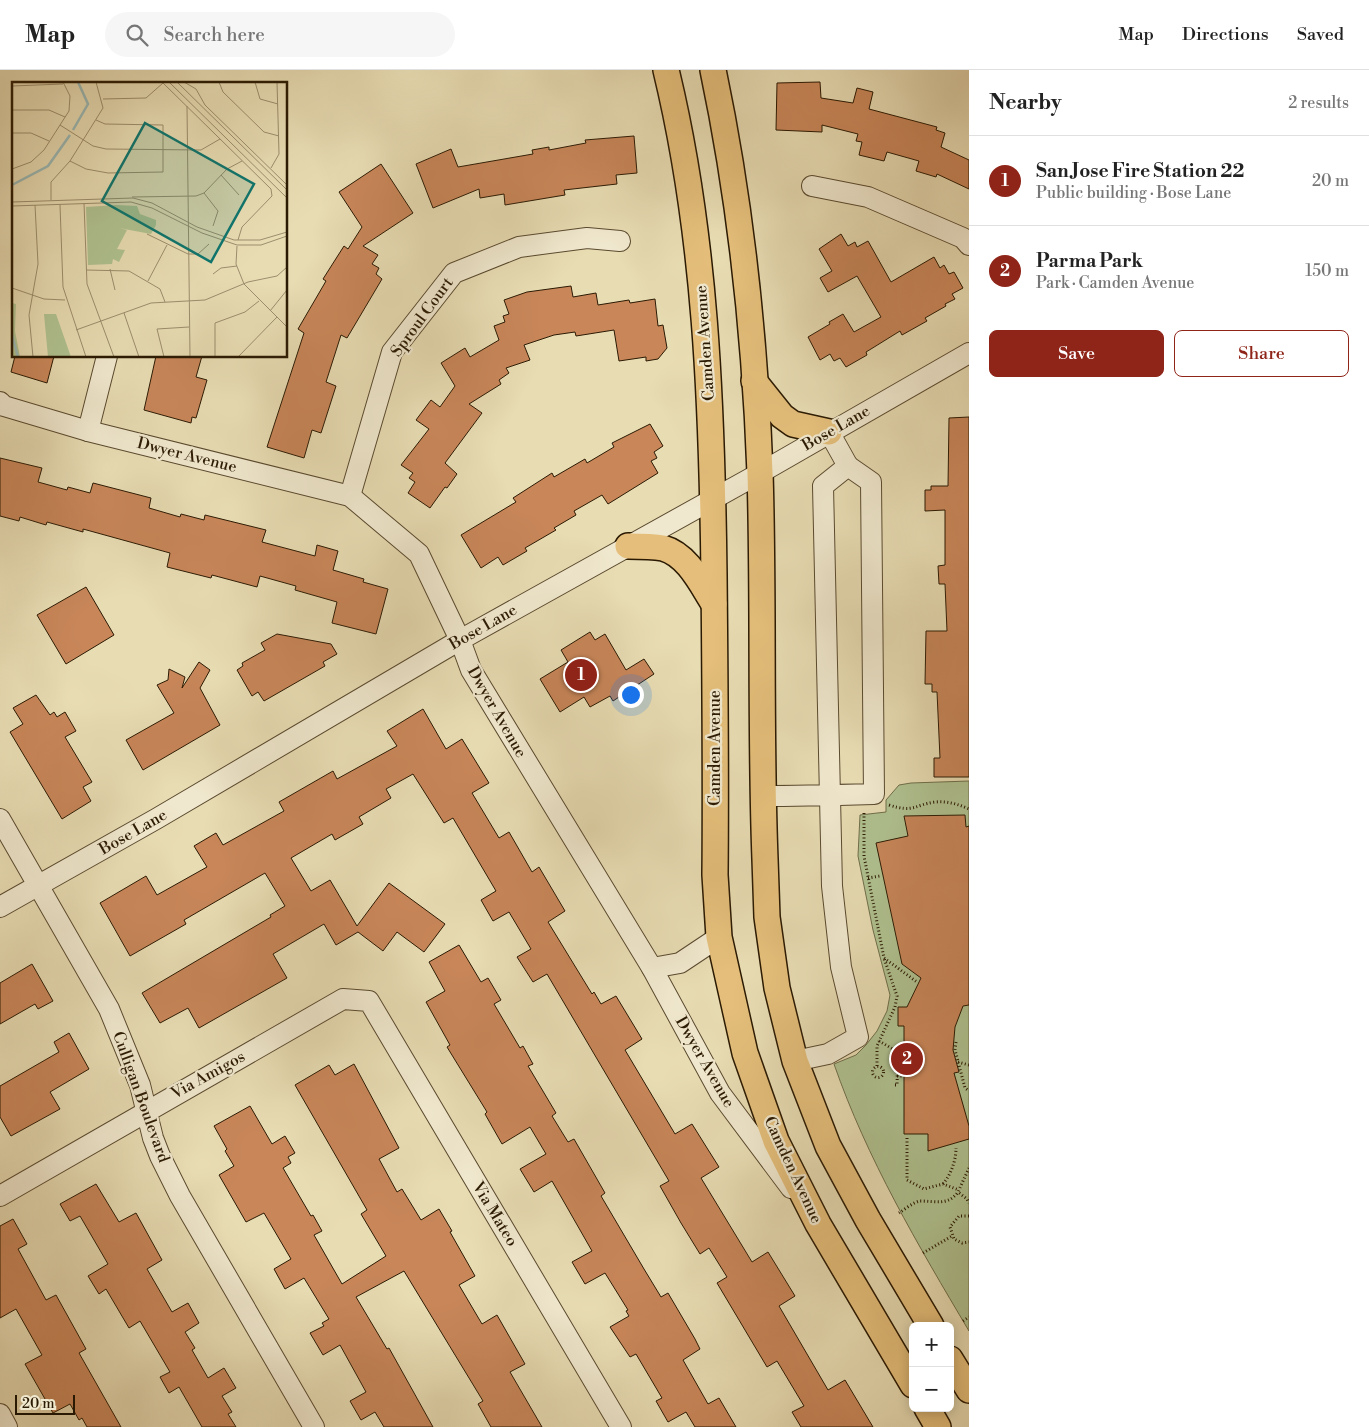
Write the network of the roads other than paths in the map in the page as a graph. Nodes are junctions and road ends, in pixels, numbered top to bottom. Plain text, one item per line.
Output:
1 (666, 70) edge
2 (713, 70) edge
3 (812, 186) dead end
4 (620, 241) dead end
5 (969, 245) edge
6 (969, 353) edge
7 (106, 358) edge
8 (754, 382) junction
9 (0, 402) edge
10 (88, 431) junction
11 (830, 432) junction
12 (848, 466) junction
13 (760, 473) junction
14 (350, 496) junction
15 (713, 498) junction
16 (628, 546) junction
17 (714, 604) junction
18 (460, 640) junction
19 (830, 795) junction
20 (762, 796) junction
21 (0, 818) edge
22 (38, 886) junction
23 (0, 907) edge
24 (720, 937) junction
25 (652, 968) junction
26 (369, 1001) joint
27 (795, 1061) junction
28 (147, 1111) junction
29 (0, 1196) edge
30 (818, 1224) junction
31 (929, 1322) edge
32 (954, 1366) edge
33 (909, 1378) edge
34 (969, 1390) edge
35 (929, 1412) edge
36 (0, 1414) edge
37 (7, 1427) edge
38 (314, 1427) edge
39 (621, 1427) edge
40 (938, 1427) edge

1 - 15 main road, Camden Avenue
2 - 8 main road
3 - 5 street
4 - 14 street, Sproul Court
6 - 11 street, Bose Lane
7 - 10 street
8 - 11 main road
8 - 13 main road
9 - 10 street, Dwyer Avenue
10 - 14 street, Dwyer Avenue
11 - 12 street
11 - 13 street, Bose Lane
12 - 19 street
12 - 19 street
13 - 15 street, Bose Lane
13 - 20 main road
14 - 18 street, Dwyer Avenue
15 - 16 street, Bose Lane
15 - 17 main road, Camden Avenue
16 - 17 main road
16 - 18 street, Bose Lane
17 - 24 main road, Camden Avenue
18 - 22 street, Bose Lane
18 - 25 street, Dwyer Avenue
19 - 20 street
19 - 27 street
20 - 27 main road
21 - 22 street, Culligan Boulevard
22 - 23 street, Bose Lane
22 - 28 street, Culligan Boulevard
24 - 25 street
24 - 30 main road, Camden Avenue
25 - 30 street, Dwyer Avenue
26 - 28 street, Via Amigos
26 - 39 street, Via Mateo
27 - 31 main road
28 - 29 street, Via Amigos
28 - 38 street, Culligan Boulevard
30 - 33 main road, Camden Avenue
32 - 34 main road
35 - 40 main road
36 - 37 street

